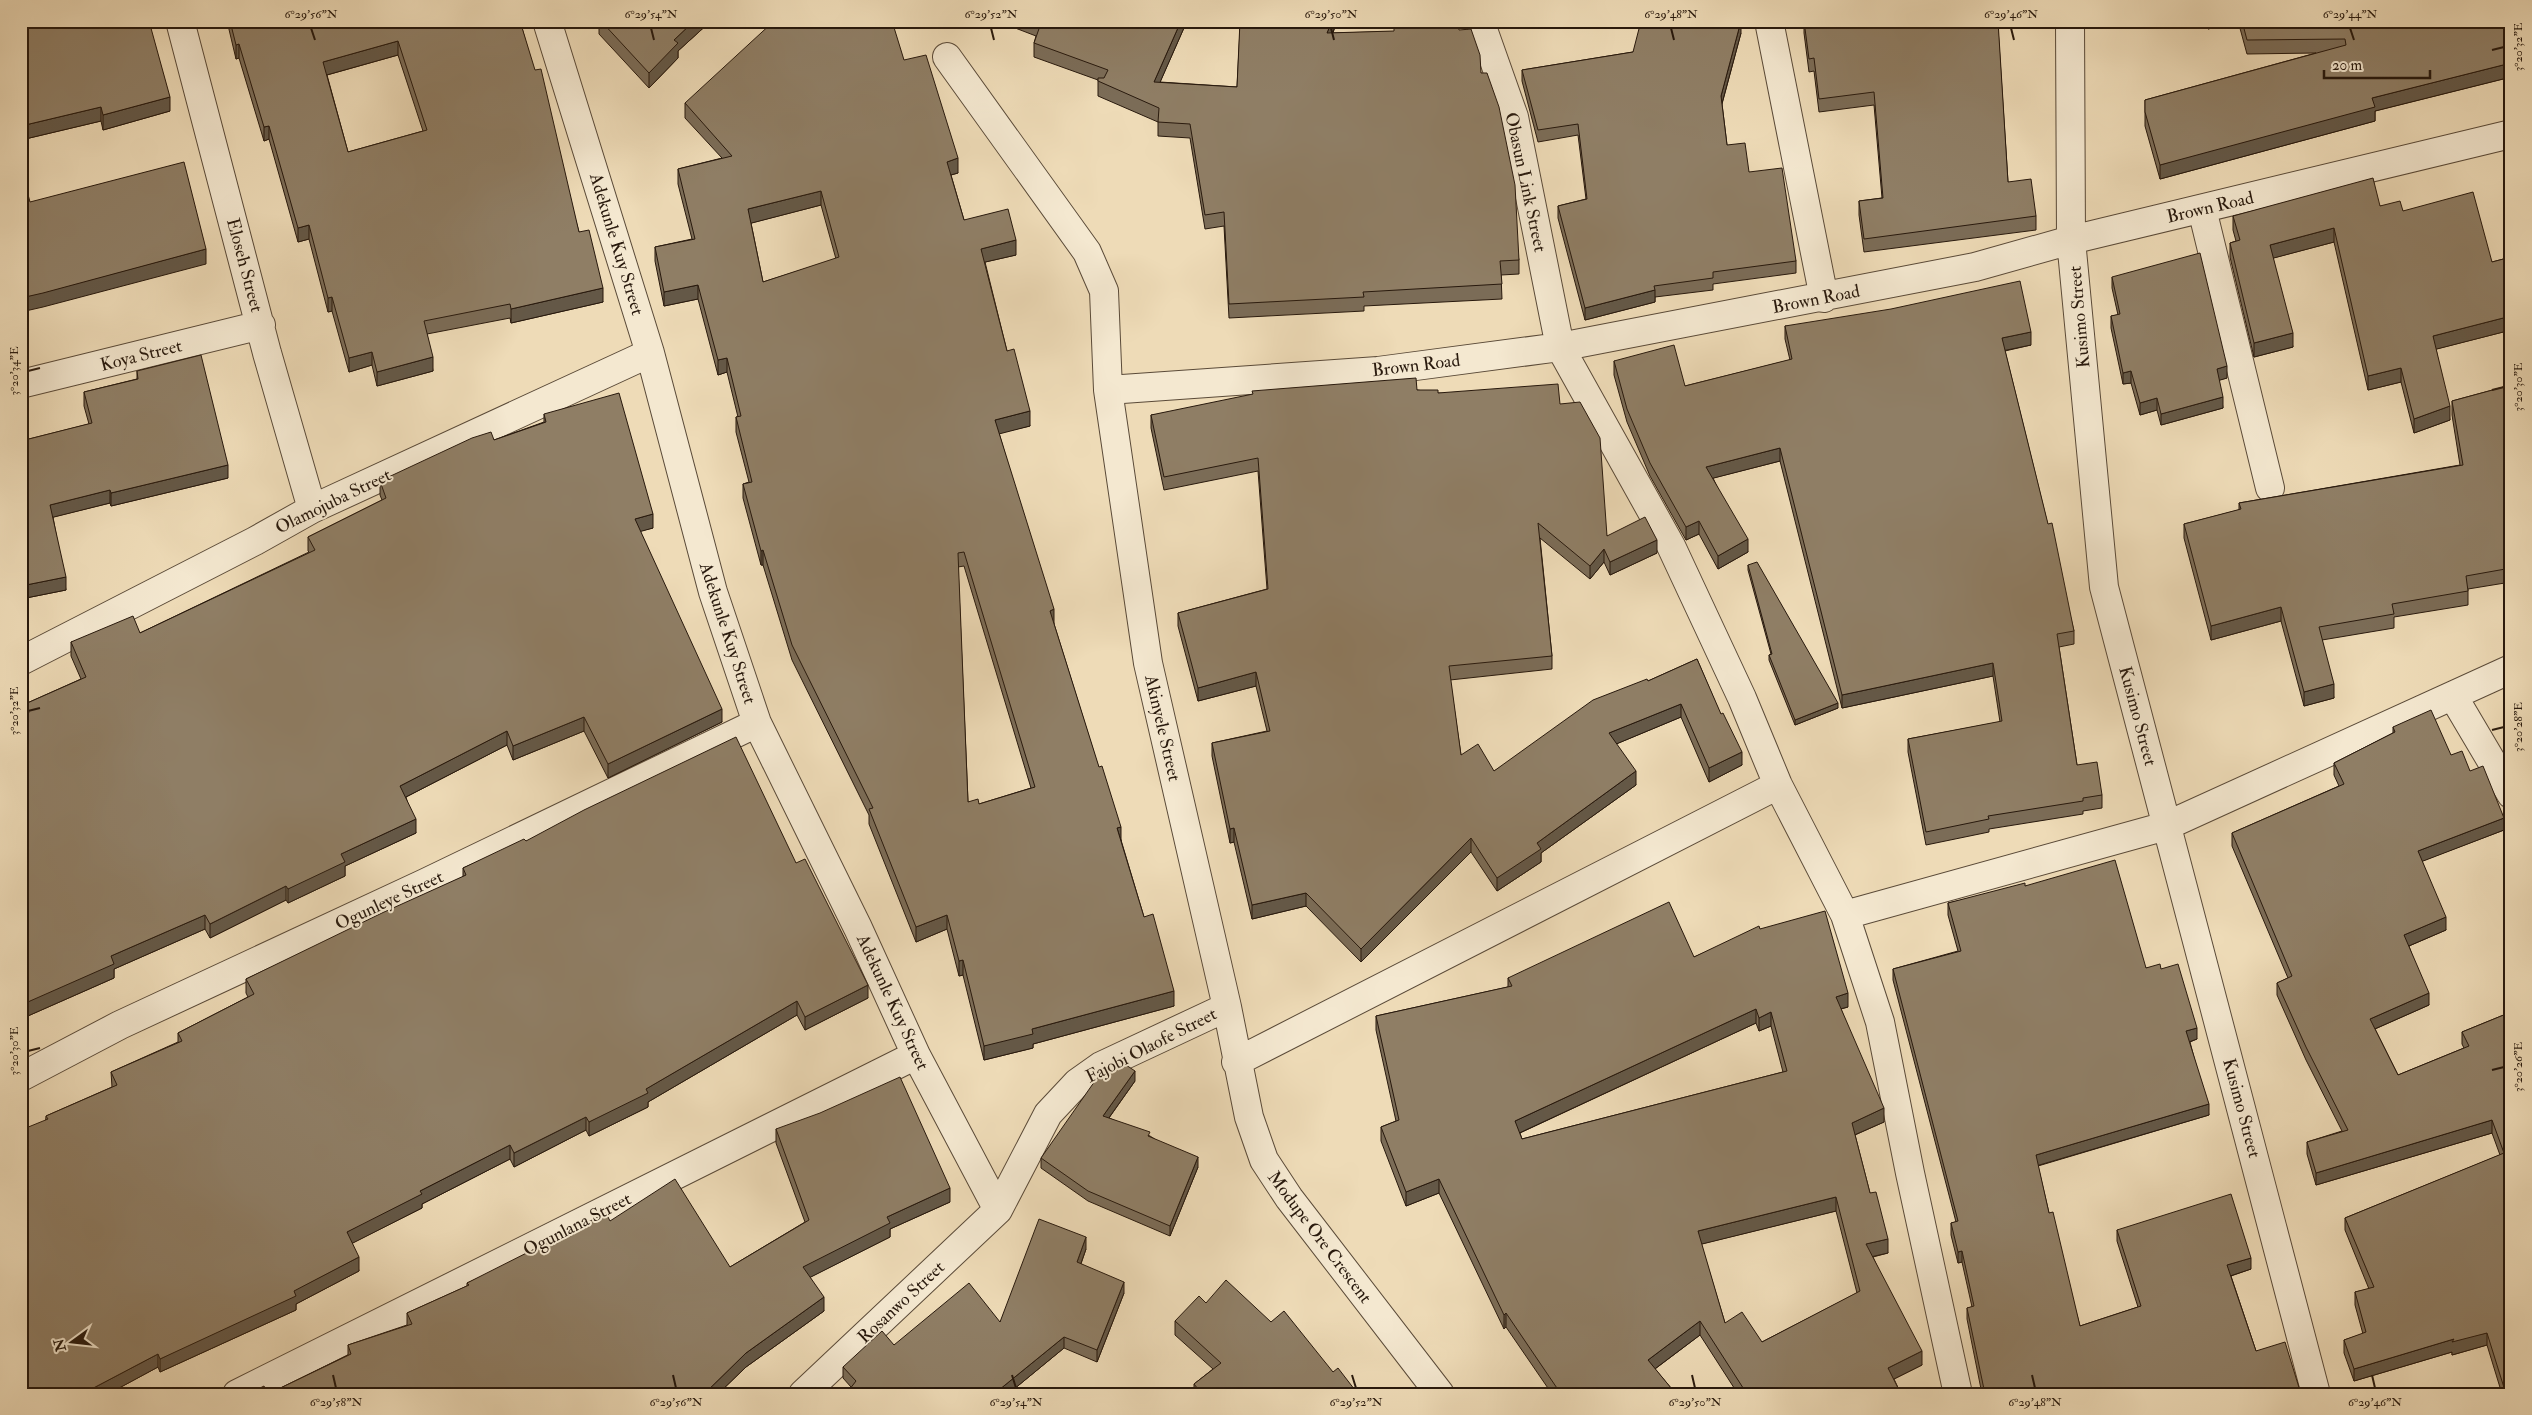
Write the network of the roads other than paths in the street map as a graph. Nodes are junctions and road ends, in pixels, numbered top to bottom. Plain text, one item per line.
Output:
1 (180, 21) edge
2 (547, 21) edge
3 (1480, 21) edge
4 (1769, 21) edge
5 (2070, 21) edge
6 (948, 57) dead end
7 (2511, 134) edge
8 (2202, 209) junction
9 (2071, 240) junction
10 (1824, 298) junction
11 (261, 325) junction
12 (1560, 347) junction
13 (650, 352) junction
14 (21, 384) edge
15 (1108, 390) junction
16 (2270, 488) dead end
17 (312, 509) junction
18 (21, 660) edge
19 (2511, 669) edge
20 (2454, 696) junction
21 (757, 724) junction
22 (1778, 785) junction
23 (2511, 794) edge
24 (2166, 826) junction
25 (1846, 915) junction
26 (1226, 1007) junction
27 (916, 1055) junction
28 (1236, 1062) junction
29 (21, 1077) edge
30 (998, 1210) junction
31 (237, 1394) edge
32 (803, 1394) edge
33 (1440, 1394) edge
34 (1958, 1394) edge
35 (2316, 1394) edge

1 - 11 street, Eloseh Street
2 - 13 street, Adekunle Kuy Street
3 - 12 street, Obasun Link Street
4 - 10 street
5 - 9 street, Kusimo Street
6 - 15 street, Akinyele Street
7 - 8 street, Brown Road
8 - 9 street, Brown Road
8 - 16 street
9 - 10 street, Brown Road
9 - 24 street, Kusimo Street
10 - 12 street, Brown Road
11 - 14 street, Koya Street
11 - 17 street, Eloseh Street
12 - 15 street, Brown Road
12 - 22 street, Obasun Link Street
13 - 17 street, Olamojuba Street
13 - 21 street, Adekunle Kuy Street
15 - 26 street, Akinyele Street
17 - 18 street, Olamojuba Street
19 - 20 street
20 - 23 street
20 - 24 street
21 - 27 street, Adekunle Kuy Street
21 - 29 street, Ogunleye Street
22 - 25 street, Obasun Link Street
22 - 28 street
24 - 25 street
24 - 35 street, Kusimo Street
25 - 34 street, Obasun Link Street
26 - 28 street, Akinyele Street
26 - 30 street, Fajobi Olaofe Street
27 - 30 street, Adekunle Kuy Street
27 - 31 street, Ogunlana Street
28 - 33 street, Modupe Ore Crescent
30 - 32 street, Rosanwo Street

